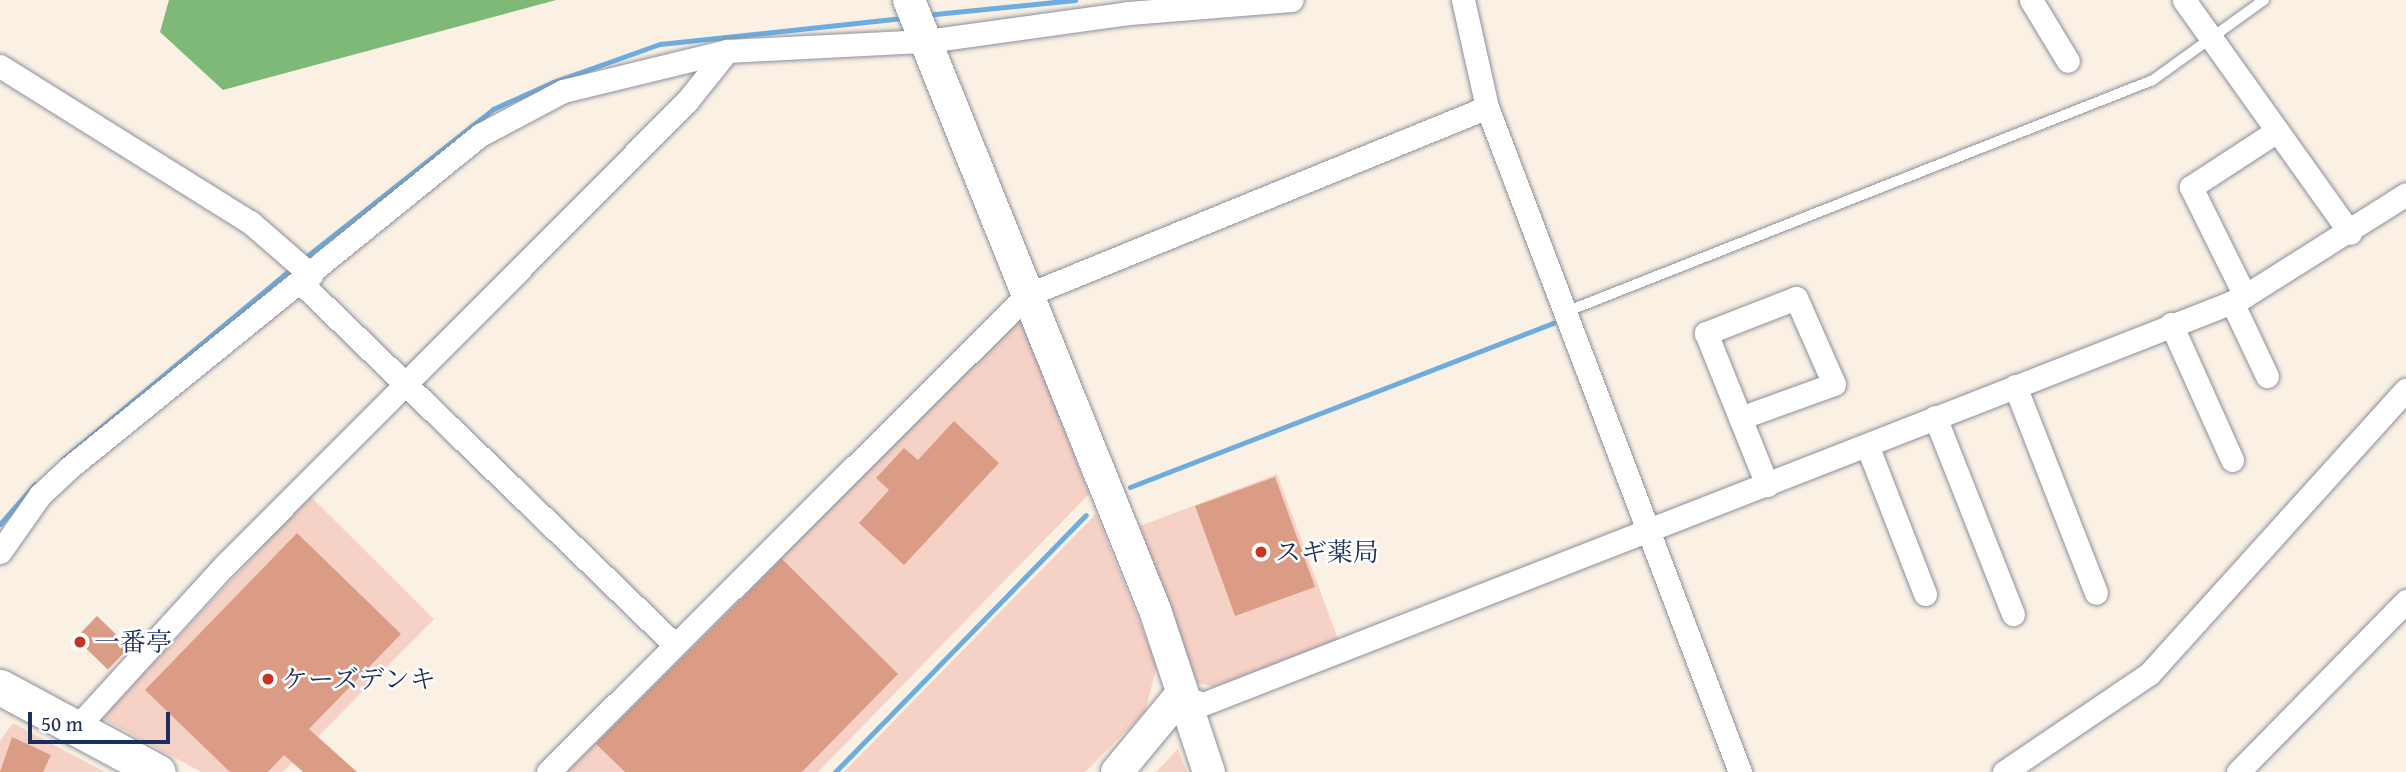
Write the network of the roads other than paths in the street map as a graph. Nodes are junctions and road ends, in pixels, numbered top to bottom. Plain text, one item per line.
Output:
1 (909, 0) edge
2 (1291, 0) edge
3 (1463, 0) edge
4 (2031, 0) edge
5 (2184, 0) edge
6 (2264, 0) edge
7 (1128, 7) edge
8 (2211, 38) junction
9 (927, 41) junction
10 (727, 51) junction
11 (2068, 61) dead end
12 (0, 66) edge
13 (1487, 107) junction
14 (2277, 131) junction
15 (2406, 194) edge
16 (2350, 233) junction
17 (306, 279) junction
18 (1027, 295) junction
19 (2238, 299) junction
20 (1563, 313) junction
21 (2171, 324) junction
22 (2267, 376) dead end
23 (408, 382) junction
24 (2015, 386) junction
25 (2406, 390) edge
26 (1935, 417) junction
27 (1740, 418) junction
28 (1867, 444) junction
29 (2232, 460) dead end
30 (1767, 485) junction
31 (1646, 532) junction
32 (0, 552) edge
33 (2096, 593) dead end
34 (1925, 594) dead end
35 (2406, 601) edge
36 (2013, 614) dead end
37 (673, 643) junction
38 (0, 687) edge
39 (1180, 696) junction
40 (75, 728) junction
41 (158, 772) edge
42 (548, 772) edge
43 (1117, 772) edge
44 (1209, 772) edge
45 (1740, 772) edge
46 (2004, 772) edge
47 (2238, 772) edge

1 - 9 street
2 - 7 street
3 - 13 street
4 - 11 street
5 - 8 street
6 - 8 lane
7 - 9 street
8 - 14 street
8 - 20 lane
9 - 10 street
9 - 18 street
10 - 17 street
10 - 23 street
12 - 17 street
13 - 18 street
13 - 20 street
14 - 16 street
14 - 19 street
15 - 16 street
16 - 19 street
17 - 23 street
17 - 32 street
18 - 37 street
18 - 39 street
19 - 21 street
19 - 22 street
20 - 31 street
21 - 24 street
21 - 29 street
23 - 37 street
23 - 40 street
24 - 26 street
24 - 33 street
25 - 46 street
26 - 28 street
26 - 36 street
27 - 27 street
27 - 30 street
28 - 30 street
28 - 34 street
30 - 31 street
31 - 39 street
31 - 45 street
35 - 47 street
37 - 42 street
38 - 40 main road
39 - 43 street
39 - 44 street
40 - 41 main road

